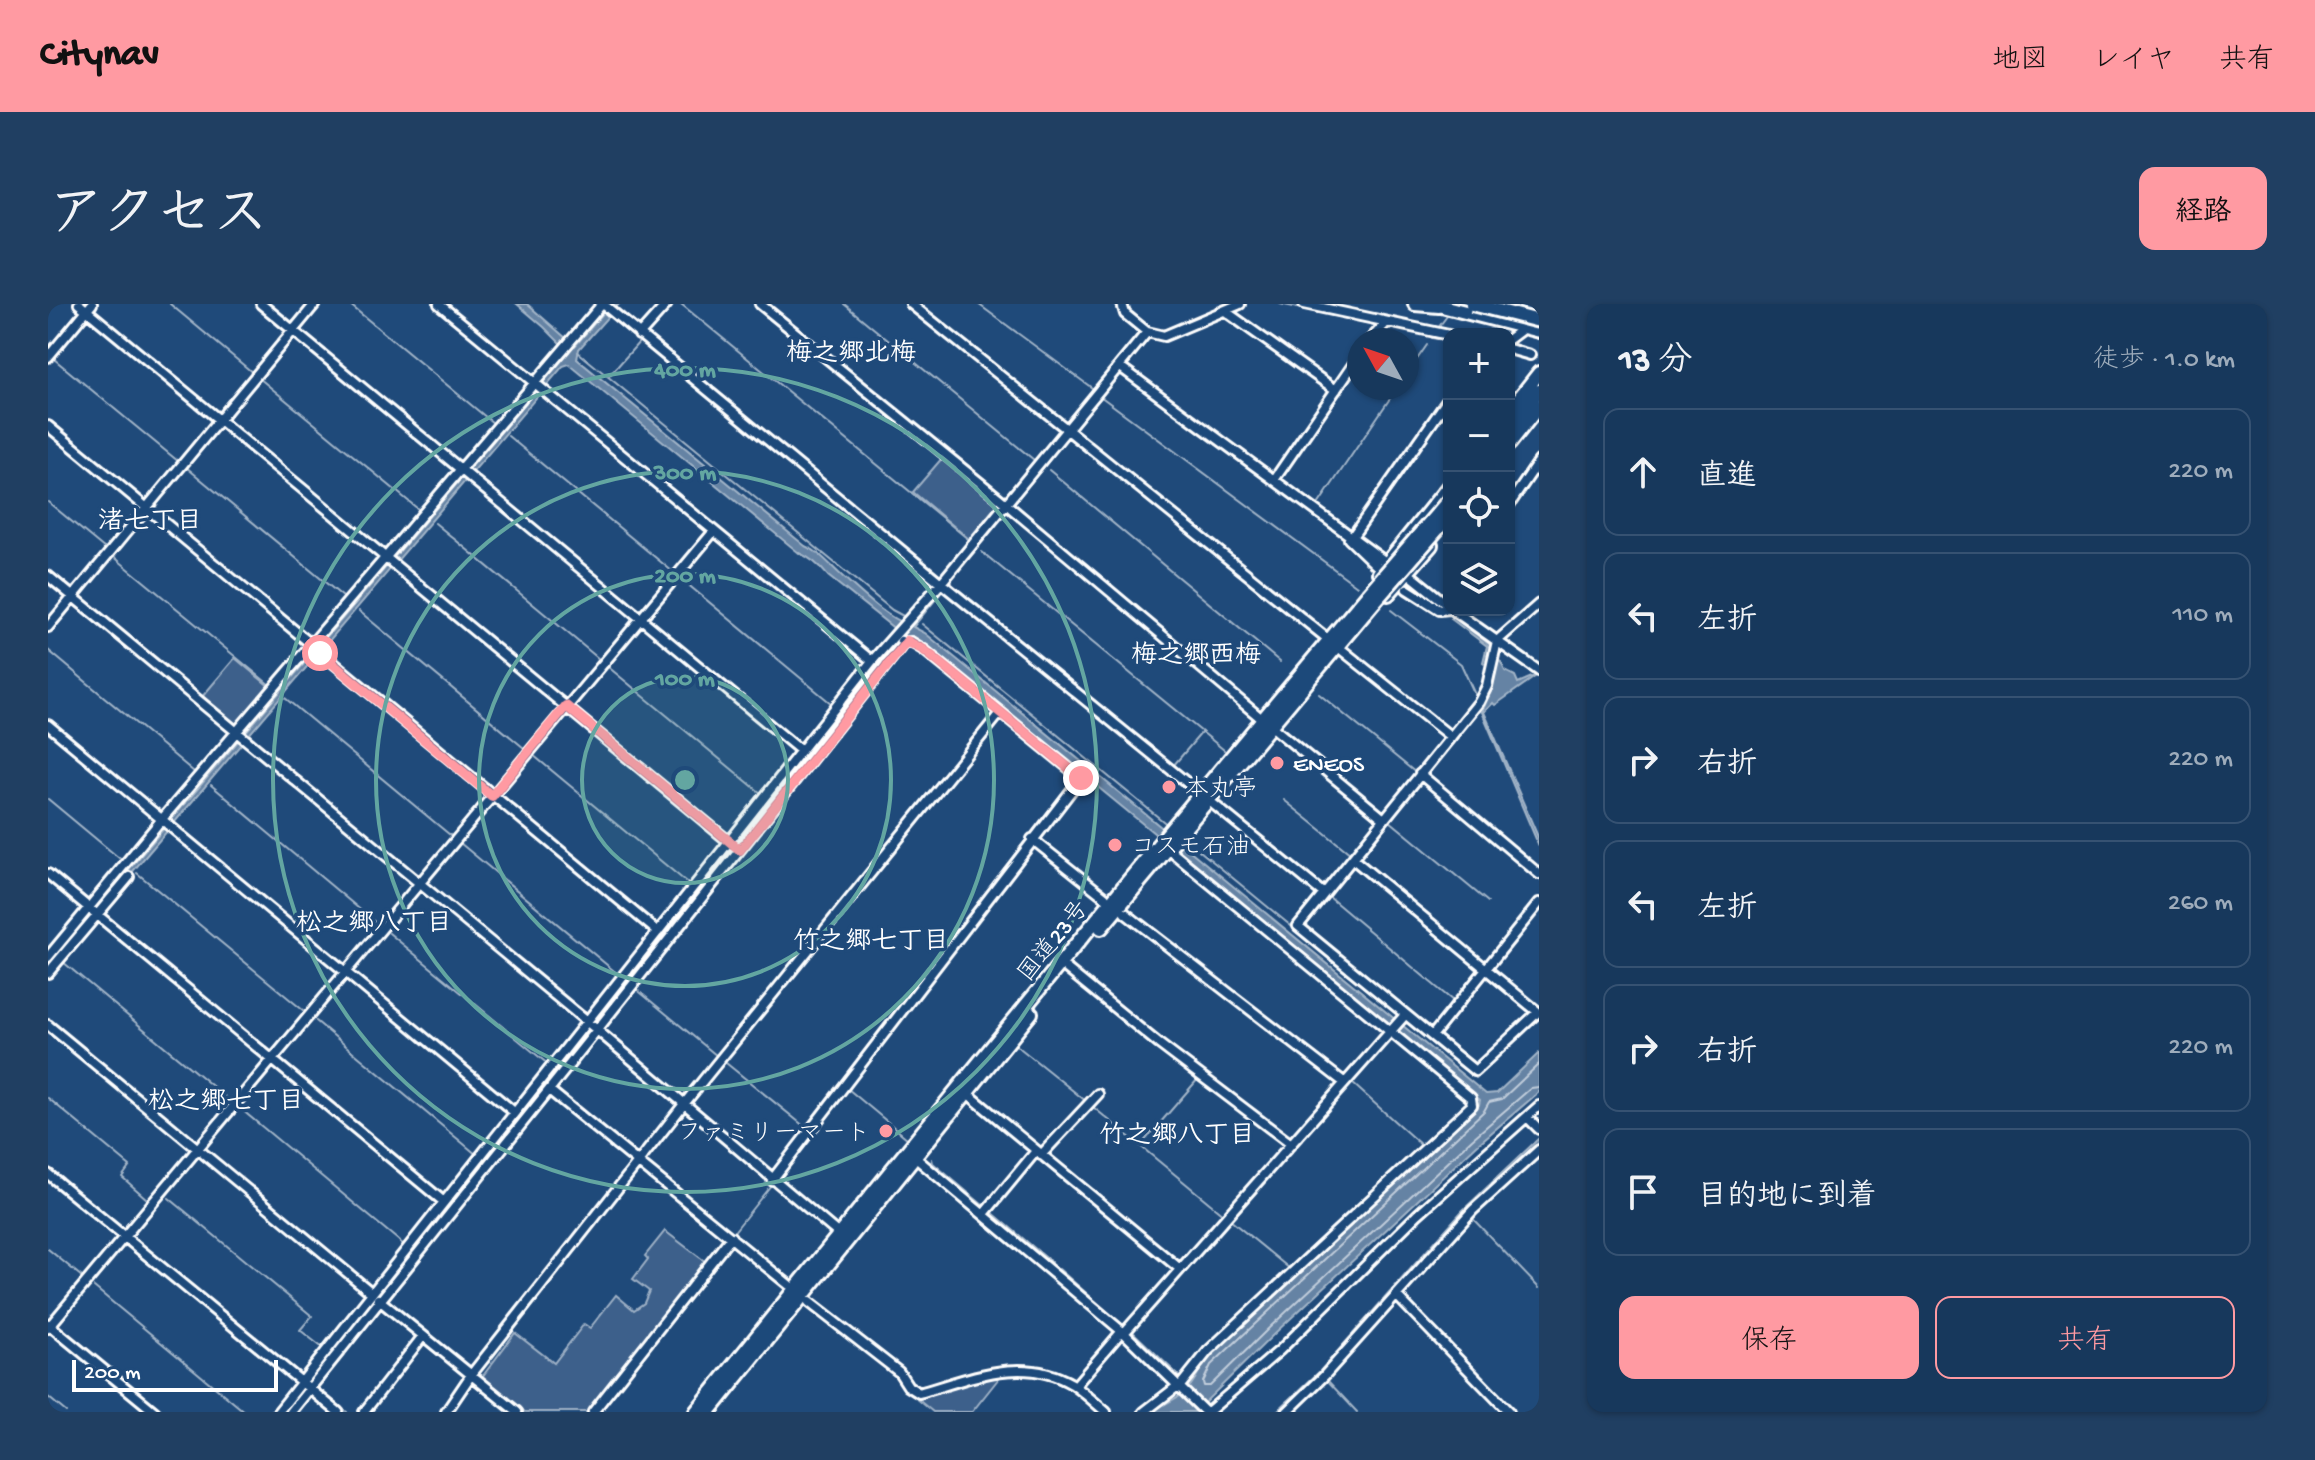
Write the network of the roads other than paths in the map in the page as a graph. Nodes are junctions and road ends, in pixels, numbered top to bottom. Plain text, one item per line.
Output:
1 (261, 304) edge
2 (315, 304) edge
3 (439, 304) edge
4 (667, 304) edge
5 (760, 304) edge
6 (911, 304) edge
7 (1122, 304) edge
8 (1240, 304) edge
9 (1304, 304) edge
10 (1415, 304) edge
11 (1434, 304) edge
12 (1472, 304) edge
13 (1496, 304) edge
14 (1513, 304) edge
15 (86, 306) edge
16 (606, 307) edge
17 (1450, 308) junction
18 (1225, 311) junction
19 (1539, 311) edge
20 (1539, 321) edge
21 (1386, 323) junction
22 (1526, 327) junction
23 (1381, 328) edge
24 (293, 331) junction
25 (1539, 331) edge
26 (1147, 332) junction
27 (1443, 334) edge
28 (639, 335) junction
29 (1515, 335) edge
30 (1515, 351) edge
31 (1530, 355) dead end
32 (48, 357) edge
33 (1119, 366) junction
34 (1539, 373) edge
35 (1347, 374) edge
36 (538, 386) junction
37 (1336, 390) junction
38 (1539, 391) edge
39 (1448, 400) edge
40 (1515, 403) edge
41 (1539, 406) edge
42 (1539, 418) edge
43 (219, 420) junction
44 (1515, 421) edge
45 (48, 426) edge
46 (1069, 432) junction
47 (1515, 436) edge
48 (1515, 446) edge
49 (1539, 461) edge
50 (465, 473) junction
51 (1274, 480) junction
52 (1443, 493) edge
53 (1515, 496) edge
54 (1008, 505) junction
55 (147, 507) junction
56 (1443, 508) edge
57 (1443, 522) edge
58 (714, 531) junction
59 (1443, 531) edge
60 (1348, 534) junction
61 (390, 561) junction
62 (1382, 564) junction
63 (1408, 573) junction
64 (48, 576) edge
65 (943, 585) junction
66 (1407, 589) dead end
67 (73, 597) junction
68 (1371, 598) junction
69 (1443, 599) edge
70 (1539, 604) edge
71 (1443, 608) edge
72 (1465, 616) edge
73 (639, 619) junction
74 (48, 627) edge
75 (898, 637) junction
76 (1497, 641) junction
77 (1333, 643) junction
78 (315, 649) junction
79 (872, 661) junction
80 (1539, 671) edge
81 (566, 706) junction
82 (1000, 713) junction
83 (1266, 722) junction
84 (48, 725) edge
85 (241, 736) junction
86 (1451, 737) junction
87 (801, 751) junction
88 (1420, 774) junction
89 (492, 796) junction
90 (1204, 797) junction
91 (1384, 819) junction
92 (166, 823) junction
93 (1032, 839) junction
94 (730, 842) junction
95 (1165, 845) junction
96 (740, 850) junction
97 (1353, 859) junction
98 (48, 874) edge
99 (1539, 874) edge
100 (129, 877) dead end
101 (418, 882) junction
102 (1324, 894) junction
103 (1105, 897) dead end
104 (1539, 903) edge
105 (93, 911) junction
106 (1125, 913) dead end
107 (658, 932) junction
108 (48, 957) edge
109 (1486, 967) junction
110 (1067, 969) junction
111 (345, 972) junction
112 (48, 973) edge
113 (1403, 1017) junction
114 (587, 1022) junction
115 (48, 1026) edge
116 (597, 1030) junction
117 (1391, 1031) junction
118 (1432, 1036) junction
119 (272, 1060) junction
120 (1345, 1083) junction
121 (549, 1090) junction
122 (967, 1093) junction
123 (1098, 1094) dead end
124 (684, 1104) junction
125 (1539, 1106) edge
126 (514, 1112) junction
127 (1527, 1117) junction
128 (1539, 1129) edge
129 (1291, 1144) junction
130 (197, 1149) junction
131 (1539, 1150) edge
132 (1039, 1153) junction
133 (912, 1155) junction
134 (638, 1163) junction
135 (48, 1174) edge
136 (772, 1180) junction
137 (444, 1202) junction
138 (984, 1214) junction
139 (124, 1237) junction
140 (731, 1237) junction
141 (844, 1238) junction
142 (1180, 1269) junction
143 (789, 1285) dead end
144 (372, 1294) junction
145 (1397, 1296) junction
146 (380, 1301) junction
147 (809, 1302) dead end
148 (49, 1326) edge
149 (1123, 1332) junction
150 (423, 1336) junction
151 (471, 1375) junction
152 (305, 1386) junction
153 (1075, 1386) junction
154 (1181, 1387) junction
155 (1205, 1411) edge
156 (155, 1412) edge
157 (278, 1412) edge
158 (291, 1412) edge
159 (338, 1412) edge
160 (364, 1412) edge
161 (446, 1412) edge
162 (517, 1412) edge
163 (593, 1412) edge
164 (696, 1412) edge
165 (709, 1412) edge
166 (1106, 1412) edge
167 (1144, 1412) edge
168 (1287, 1412) edge
169 (1509, 1412) edge

1 - 24 street
2 - 24 street
3 - 36 street
4 - 28 street
5 - 54 street
6 - 46 street
7 - 26 street
8 - 18 street
9 - 21 street
10 - 17 highway
11 - 17 highway
12 - 20 highway, bridge
13 - 20 highway
14 - 19 highway
15 - 32 street
15 - 43 street
16 - 28 street
16 - 36 street
17 - 22 highway
18 - 26 street
18 - 37 street
21 - 23 street
21 - 27 street
22 - 25 highway
22 - 29 street
24 - 43 street
24 - 50 street
26 - 33 street
28 - 65 street
30 - 31 street
33 - 46 street
33 - 51 street
34 - 40 highway
35 - 37 street
36 - 50 street
36 - 58 street
37 - 51 street
38 - 44 highway
39 - 60 street
41 - 47 highway
42 - 48 highway
43 - 55 street
43 - 61 street
45 - 55 street
46 - 54 street
46 - 77 street
49 - 53 street
50 - 61 street
50 - 73 street
51 - 60 street
52 - 62 highway
54 - 65 street
54 - 83 street
55 - 67 street
55 - 78 street
56 - 68 highway, 国道23号, bridge
57 - 68 highway, 国道23号, bridge
58 - 73 street
58 - 79 street
59 - 63 highway
60 - 62 street
61 - 78 street
61 - 81 street
62 - 77 highway
63 - 69 street
63 - 77 highway
64 - 67 street
65 - 75 street
65 - 90 street
66 - 71 street
67 - 74 street
67 - 85 street
68 - 77 highway, 国道23号
70 - 76 street
72 - 76 street
73 - 81 street
73 - 87 street
75 - 79 street
75 - 82 street
75 - 96 street
76 - 80 street
76 - 86 street
77 - 83 highway, 国道23号
77 - 86 street
78 - 85 street
78 - 89 street
79 - 87 street
81 - 89 street
81 - 94 street
82 - 93 street
82 - 124 street
83 - 90 highway, 国道23号
83 - 91 street
84 - 92 street
85 - 92 street
85 - 101 street
86 - 88 street
87 - 94 street
88 - 91 street
88 - 99 street
89 - 101 street
89 - 107 street
90 - 95 highway, 国道23号
90 - 102 street
91 - 97 street
92 - 105 street
92 - 111 street
93 - 103 street
93 - 136 street
94 - 96 street
94 - 107 street
95 - 110 highway, 国道23号
95 - 117 street
95 - 133 highway, 国道23号
96 - 116 street
97 - 102 street
97 - 109 street
98 - 105 street
100 - 105 street
101 - 111 street
101 - 114 street
102 - 113 street
104 - 109 street
105 - 108 street
105 - 112 street
105 - 119 street
106 - 120 street
107 - 114 street
109 - 118 street
109 - 118 street
110 - 122 highway, 国道23号
110 - 129 street
111 - 119 street
111 - 126 street
113 - 117 street
113 - 118 street
114 - 116 street
114 - 126 street
115 - 130 street
116 - 121 street
116 - 124 street
117 - 120 street
117 - 154 street
119 - 130 street
119 - 137 street
120 - 129 street
121 - 134 street
121 - 146 street
122 - 132 street
122 - 133 highway, 国道23号
123 - 132 street
124 - 134 street
124 - 136 street
125 - 127 street
126 - 137 street
127 - 128 street
127 - 155 street
129 - 142 street
130 - 139 street
130 - 144 street
131 - 145 street
132 - 138 street
132 - 142 street
133 - 138 street
133 - 141 highway, 国道23号
134 - 140 street
134 - 151 street
135 - 139 street
136 - 141 street
137 - 144 street
138 - 149 street
139 - 148 street
139 - 152 street
140 - 143 street
140 - 163 street
141 - 164 highway, 国道23号
141 - 165 highway, 国道23号
142 - 149 street
144 - 146 street
144 - 152 street
145 - 168 street
145 - 169 street
146 - 150 street
146 - 152 street
147 - 153 street
148 - 156 street
149 - 153 street
149 - 154 street
150 - 151 street
150 - 160 street
151 - 161 street
151 - 162 street
152 - 157 street
152 - 158 street
152 - 159 street
153 - 166 street
154 - 155 street
154 - 167 street

